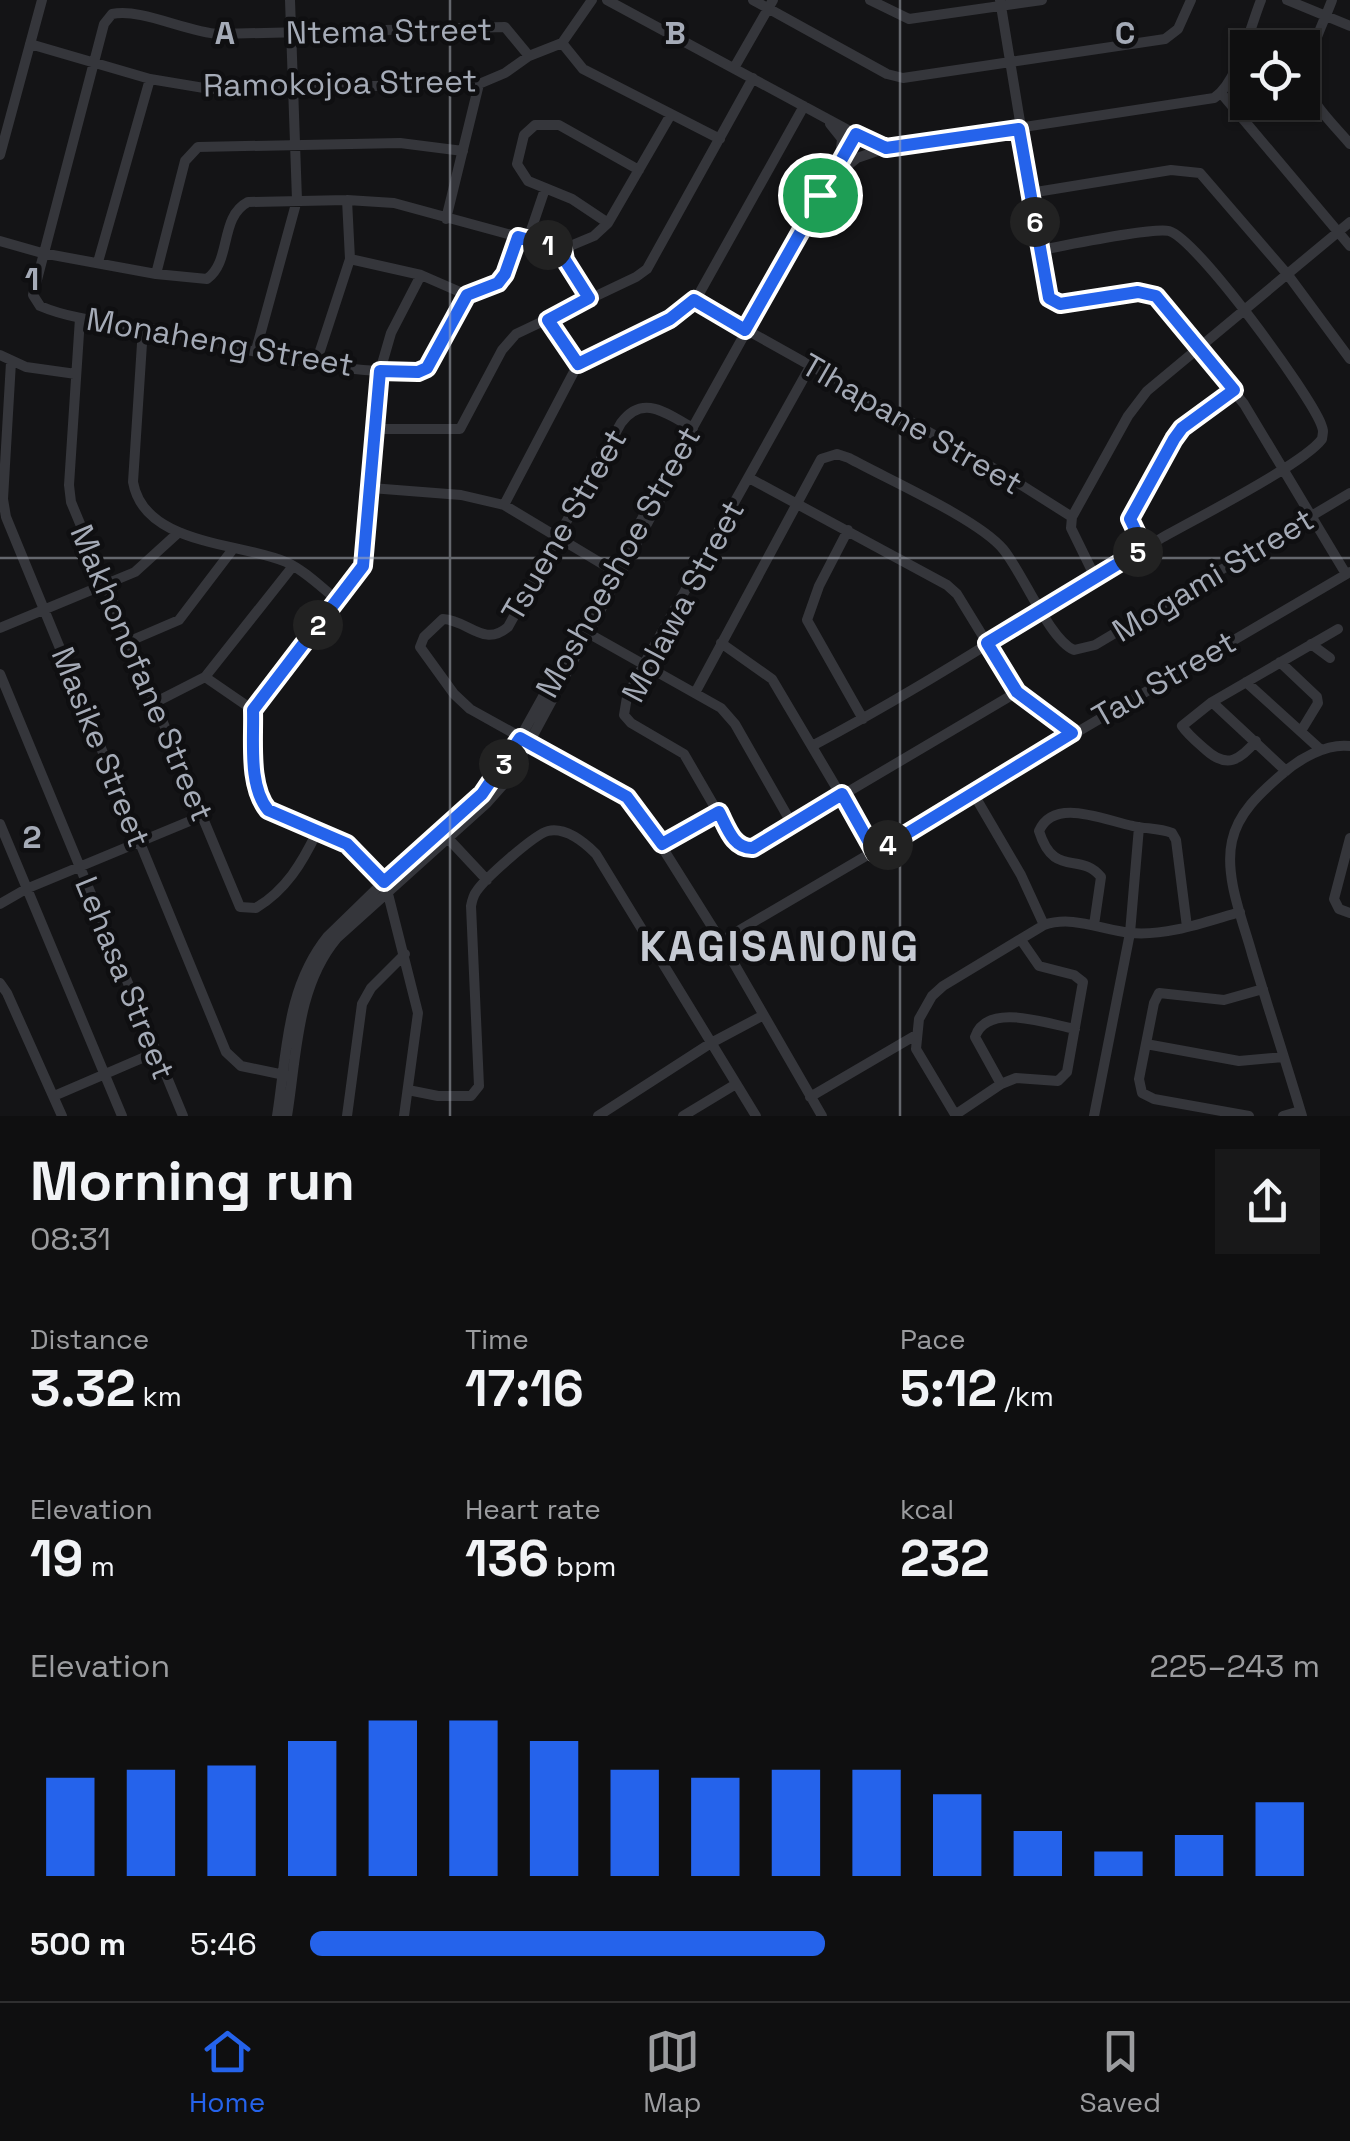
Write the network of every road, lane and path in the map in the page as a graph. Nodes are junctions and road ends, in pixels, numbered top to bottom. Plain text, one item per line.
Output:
1 (42, 0) edge
2 (290, 0) edge
3 (592, 0) edge
4 (607, 0) edge
5 (754, 0) edge
6 (870, 0) edge
7 (1042, 0) edge
8 (1191, 0) edge
9 (1261, 0) edge
10 (1287, 0) edge
11 (1332, 0) edge
12 (1000, 3) edge
13 (770, 4) edge
14 (1326, 16) junction
15 (1350, 26) edge
16 (291, 32) junction
17 (562, 43) junction
18 (30, 44) junction
19 (529, 56) junction
20 (94, 62) junction
21 (1008, 62) junction
22 (734, 68) junction
23 (150, 78) junction
24 (753, 78) junction
25 (479, 84) junction
26 (292, 88) junction
27 (1221, 93) junction
28 (804, 106) junction
29 (670, 116) junction
30 (822, 116) junction
31 (1019, 129) junction
32 (857, 135) junction
33 (720, 139) junction
34 (295, 144) junction
35 (1350, 144) edge
36 (886, 148) junction
37 (464, 151) junction
38 (0, 155) edge
39 (839, 169) junction
40 (639, 170) junction
41 (545, 190) junction
42 (1030, 193) junction
43 (296, 200) junction
44 (347, 200) junction
45 (446, 219) junction
46 (608, 222) junction
47 (1350, 222) edge
48 (1338, 232) junction
49 (523, 238) junction
50 (0, 241) edge
51 (1350, 246) edge
52 (563, 249) junction
53 (1040, 250) junction
54 (42, 253) junction
55 (350, 259) junction
56 (98, 262) junction
57 (156, 274) junction
58 (421, 275) junction
59 (1288, 275) junction
60 (34, 295) joint
61 (467, 295) junction
62 (589, 298) junction
63 (694, 300) junction
64 (1244, 311) junction
65 (80, 318) junction
66 (548, 320) junction
67 (143, 328) junction
68 (748, 332) junction
69 (1200, 346) junction
70 (256, 350) junction
71 (0, 355) edge
72 (1350, 358) edge
73 (11, 362) junction
74 (316, 362) junction
75 (578, 364) junction
76 (811, 365) junction
77 (380, 371) junction
78 (76, 374) junction
79 (1234, 390) junction
80 (693, 428) junction
81 (376, 430) junction
82 (1282, 468) junction
83 (749, 478) junction
84 (372, 488) junction
85 (1350, 493) edge
86 (798, 504) junction
87 (504, 505) junction
88 (1311, 516) junction
89 (1072, 517) junction
90 (848, 530) junction
91 (179, 532) junction
92 (556, 539) junction
93 (233, 548) junction
94 (1144, 548) junction
95 (293, 566) junction
96 (616, 572) junction
97 (1348, 573) edge
98 (1095, 577) junction
99 (106, 582) junction
100 (337, 600) junction
101 (44, 610) junction
102 (1042, 611) junction
103 (0, 628) edge
104 (1338, 629) dead end
105 (584, 632) junction
106 (130, 642) junction
107 (721, 643) junction
108 (987, 643) junction
109 (1311, 644) junction
110 (1330, 658) dead end
111 (1280, 662) junction
112 (643, 666) junction
113 (0, 674) edge
114 (205, 677) junction
115 (1246, 682) junction
116 (1017, 692) junction
117 (695, 693) junction
118 (1212, 702) junction
119 (154, 703) junction
120 (253, 710) junction
121 (863, 719) junction
122 (1301, 731) junction
123 (1072, 733) junction
124 (525, 740) junction
125 (1256, 741) junction
126 (812, 746) junction
127 (1350, 746) edge
128 (1321, 750) junction
129 (1286, 770) junction
130 (973, 793) junction
131 (842, 794) junction
132 (719, 812) junction
133 (202, 816) junction
134 (0, 824) edge
135 (792, 824) junction
136 (1139, 827) junction
137 (317, 832) junction
138 (444, 834) junction
139 (1350, 838) edge
140 (140, 842) junction
141 (662, 844) junction
142 (875, 853) junction
143 (80, 866) junction
144 (487, 880) junction
145 (386, 887) junction
146 (26, 889) junction
147 (0, 904) edge
148 (1240, 912) junction
149 (1350, 913) edge
150 (1044, 924) junction
151 (1094, 925) junction
152 (1187, 927) junction
153 (1130, 933) junction
154 (1021, 940) junction
155 (722, 942) junction
156 (405, 954) junction
157 (0, 983) edge
158 (1263, 990) junction
159 (762, 1016) junction
160 (1075, 1029) junction
161 (916, 1036) junction
162 (712, 1043) junction
163 (1146, 1044) junction
164 (154, 1053) junction
165 (1284, 1057) junction
166 (103, 1074) junction
167 (288, 1076) junction
168 (736, 1084) junction
169 (1002, 1084) junction
170 (408, 1090) junction
171 (54, 1096) junction
172 (810, 1097) junction
173 (1301, 1113) edge
174 (62, 1116) edge
175 (122, 1116) edge
176 (182, 1116) edge
177 (277, 1116) edge
178 (287, 1116) edge
179 (347, 1116) edge
180 (404, 1116) edge
181 (598, 1116) edge
182 (683, 1116) edge
183 (756, 1116) edge
184 (822, 1116) edge
185 (956, 1116) edge
186 (1094, 1116) edge
187 (1249, 1116) edge
188 (1283, 1116) edge

1 - 18 street
2 - 16 street
3 - 17 street
4 - 22 street
5 - 13 street
6 - 12 street
7 - 12 street
8 - 21 street
9 - 27 street
10 - 14 street
11 - 14 street
12 - 21 street
13 - 21 street
13 - 22 street
14 - 15 street
14 - 35 street
16 - 19 street, Ntema Street
16 - 20 street, Ntema Street
16 - 26 street
17 - 19 street, Ramokojoa Street
17 - 29 street
18 - 20 street, Ramokojoa Street
18 - 38 street
19 - 25 street, Ramokojoa Street
20 - 23 street, Ramokojoa Street
20 - 54 street, Ntema Street
21 - 31 street
22 - 24 street
23 - 26 street, Ramokojoa Street
23 - 56 street
24 - 28 street
24 - 33 street
25 - 26 street, Ramokojoa Street
25 - 37 street
26 - 34 street
27 - 31 street
27 - 48 street
28 - 30 street
28 - 63 street
29 - 33 street
29 - 40 street
30 - 32 street
30 - 39 street
31 - 36 street
31 - 42 street
32 - 36 street
32 - 39 street, Moshoeshoe Street
33 - 62 street
34 - 37 street
34 - 43 street
34 - 57 street
36 - 39 street
37 - 45 street
39 - 68 street, Moshoeshoe Street
40 - 41 street
40 - 46 street
41 - 46 street
41 - 49 street, Monaheng Street
42 - 53 street
42 - 59 street
43 - 44 street
43 - 57 street
43 - 70 street
44 - 45 street
44 - 55 street
45 - 49 street
46 - 52 street
47 - 48 street
48 - 51 street
48 - 59 street
49 - 52 street
49 - 61 street, Monaheng Street
50 - 54 street
52 - 62 street
53 - 64 street
53 - 69 street
54 - 56 street
54 - 60 street, Ntema Street
55 - 58 street
55 - 74 street
56 - 57 street
58 - 61 street
58 - 77 street
59 - 64 street
59 - 72 street
60 - 65 street, Monaheng Street
61 - 77 street, Monaheng Street
62 - 66 street
63 - 68 street, Tlhapane Street
63 - 75 street
64 - 69 street
64 - 82 street
65 - 67 street, Monaheng Street
65 - 78 street, Makhonofane Street
66 - 75 street
66 - 81 street
67 - 70 street, Monaheng Street
67 - 91 street
68 - 76 street, Tlhapane Street
68 - 80 street, Moshoeshoe Street
68 - 96 street, Moshoeshoe Street
69 - 79 street
69 - 89 street
70 - 74 street, Monaheng Street
71 - 73 street
73 - 78 street
73 - 101 street, Masike Street
74 - 77 street, Monaheng Street
75 - 87 street
76 - 83 street, Molawa Street
76 - 89 street, Tlhapane Street
77 - 81 street
78 - 99 street, Makhonofane Street
79 - 82 street
79 - 94 street
80 - 92 street, Tsuene Street
80 - 96 street, Moshoeshoe Street
81 - 84 street
82 - 88 street
82 - 94 street
83 - 86 street
83 - 112 street, Molawa Street
84 - 87 street
84 - 100 street
85 - 88 street, Mogami Street
86 - 90 street
86 - 102 street
86 - 107 street
87 - 92 street
88 - 97 street
88 - 102 street, Mogami Street
89 - 98 street
90 - 108 street
90 - 121 street
91 - 93 street
91 - 99 street
92 - 96 street
92 - 124 street, Tsuene Street
93 - 95 street
93 - 106 street
94 - 98 street
95 - 100 street
95 - 114 street
96 - 105 street, Moshoeshoe Street
97 - 123 street, Tau Street
98 - 102 street
99 - 101 street
99 - 106 street, Makhonofane Street
100 - 120 street
101 - 103 street
101 - 140 street, Masike Street
102 - 108 street
104 - 109 street
105 - 112 street
105 - 124 street, Moshoeshoe Street
106 - 119 street, Makhonofane Street
107 - 117 street
107 - 126 street
108 - 116 street
108 - 121 street
109 - 110 street
109 - 111 street
111 - 115 street
111 - 122 street
112 - 117 street
112 - 132 street, Molawa Street
113 - 143 street, Lehasa Street
114 - 119 street
114 - 120 street
115 - 118 street
115 - 122 street
116 - 123 street
116 - 131 street, Molawa Street
117 - 135 street
118 - 125 street
118 - 125 street
119 - 133 street, Makhonofane Street
120 - 137 street
121 - 126 street
122 - 128 street
123 - 130 street, Tau Street
124 - 138 street, Moshoeshoe Street
124 - 141 street, Tsuene Street
125 - 129 street
126 - 131 street
127 - 128 street
128 - 129 street
129 - 148 street
130 - 142 street, Tau Street
130 - 150 street
131 - 135 street, Molawa Street
131 - 142 street
132 - 135 street, Molawa Street
132 - 141 street
133 - 137 street, Makhonofane Street
133 - 140 street
134 - 146 street
136 - 151 street
136 - 152 street
136 - 153 street
137 - 145 street
138 - 144 street
138 - 145 street, Moshoeshoe Street
139 - 149 street
140 - 143 street
140 - 167 street, Masike Street
141 - 155 street, Tsuene Street
142 - 155 street, Tau Street
143 - 146 street
143 - 164 street, Lehasa Street
144 - 162 street
144 - 170 street
145 - 156 street
145 - 167 street, Moshoeshoe Street
146 - 147 street
146 - 166 street
148 - 152 street
148 - 158 street
150 - 151 street
150 - 154 street
151 - 153 street
152 - 153 street
153 - 186 street
154 - 160 street
154 - 161 street
155 - 159 street, Tsuene Street
156 - 170 street
156 - 179 street
157 - 171 street
158 - 163 street
158 - 165 street
159 - 162 street
159 - 172 street, Tsuene Street
160 - 169 street
160 - 169 street
161 - 172 street
161 - 185 street
162 - 168 street
162 - 181 street
163 - 165 street
163 - 187 street
164 - 166 street
164 - 176 street, Lehasa Street
165 - 173 street
166 - 171 street
166 - 175 street
167 - 177 street, Moshoeshoe Street
167 - 178 street, Moshoeshoe Street
168 - 182 street
168 - 183 street
169 - 185 street
170 - 180 street
171 - 174 street
172 - 184 street, Tsuene Street
173 - 188 street

